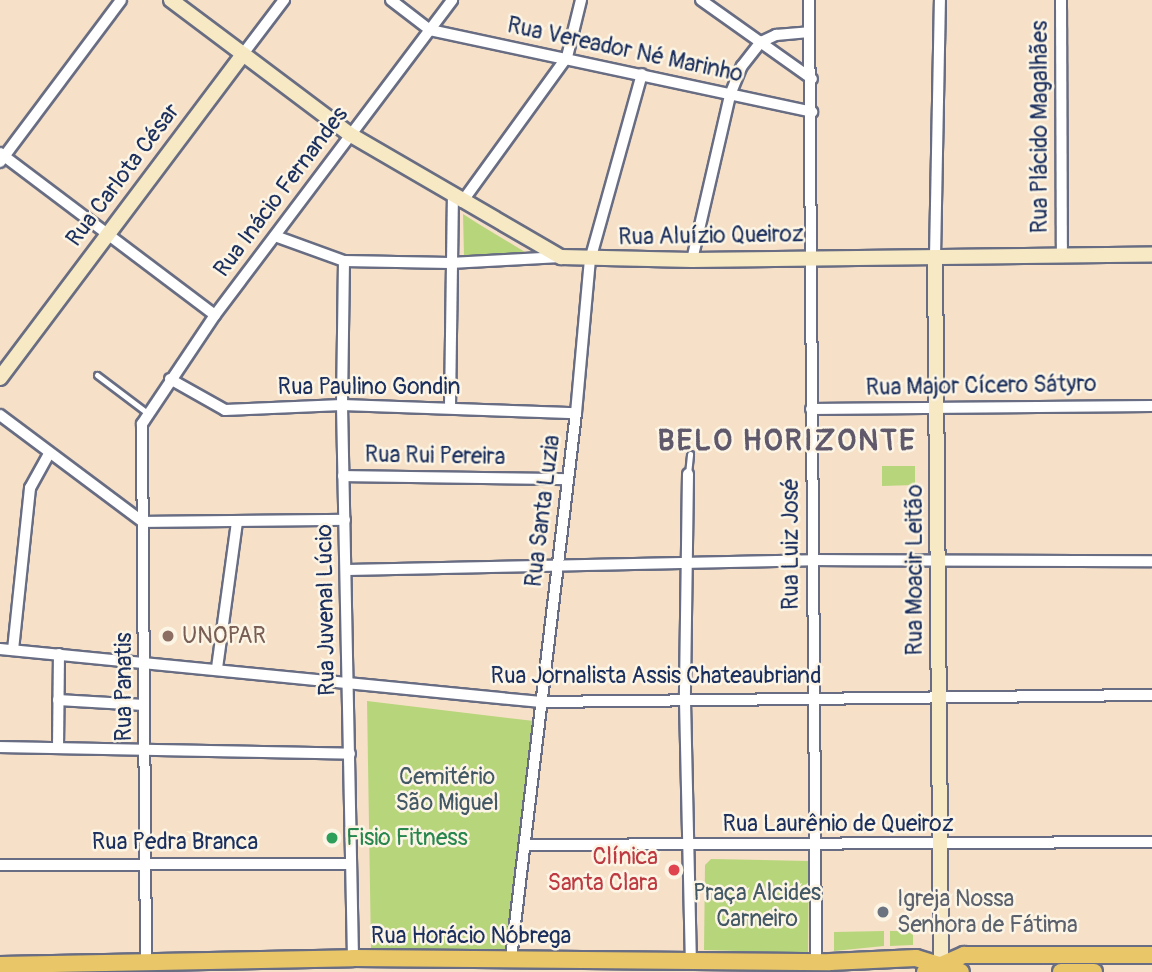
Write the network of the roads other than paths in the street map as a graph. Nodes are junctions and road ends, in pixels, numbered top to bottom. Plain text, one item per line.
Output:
1 (121, 0) edge
2 (171, 0) edge
3 (284, 0) edge
4 (391, 0) edge
5 (452, 0) edge
6 (581, 0) edge
7 (701, 0) edge
8 (809, 0) edge
9 (940, 0) edge
10 (1061, 0) edge
11 (430, 30) junction
12 (809, 32) junction
13 (761, 42) junction
14 (243, 54) junction
15 (567, 57) junction
16 (642, 74) junction
17 (812, 79) junction
18 (730, 95) junction
19 (812, 111) junction
20 (351, 135) junction
21 (2, 157) edge
22 (453, 193) junction
23 (107, 233) junction
24 (275, 236) junction
25 (1062, 254) junction
26 (1152, 254) edge
27 (561, 257) junction
28 (811, 257) junction
29 (935, 257) junction
30 (590, 260) junction
31 (692, 260) junction
32 (344, 261) junction
33 (450, 263) junction
34 (215, 315) junction
35 (97, 375) dead end
36 (0, 378) edge
37 (170, 379) junction
38 (342, 405) junction
39 (1152, 406) edge
40 (450, 407) junction
41 (938, 407) junction
42 (811, 409) junction
43 (146, 412) junction
44 (576, 412) junction
45 (0, 415) edge
46 (49, 454) junction
47 (690, 454) dead end
48 (688, 474) joint
49 (343, 475) junction
50 (568, 479) junction
51 (345, 520) junction
52 (143, 522) junction
53 (237, 522) junction
54 (813, 560) junction
55 (1152, 561) edge
56 (938, 562) junction
57 (685, 563) junction
58 (557, 569) junction
59 (347, 570) junction
60 (0, 649) edge
61 (13, 650) junction
62 (60, 654) junction
63 (146, 662) junction
64 (217, 668) junction
65 (348, 683) junction
66 (1152, 695) edge
67 (937, 697) junction
68 (812, 698) junction
69 (58, 700) junction
70 (685, 701) junction
71 (541, 702) junction
72 (144, 705) junction
73 (0, 747) edge
74 (58, 748) junction
75 (144, 751) junction
76 (350, 754) junction
77 (1152, 842) edge
78 (525, 845) junction
79 (814, 845) junction
80 (940, 845) junction
81 (688, 846) junction
82 (145, 862) junction
83 (351, 864) junction
84 (0, 865) edge
85 (1152, 955) edge
86 (353, 958) junction
87 (511, 958) junction
88 (816, 961) junction
89 (146, 963) junction
90 (0, 965) edge
91 (690, 965) edge
92 (941, 968) edge
93 (925, 972) edge
94 (961, 972) edge
95 (1061, 972) edge
96 (1094, 972) edge

1 - 21 street
2 - 14 street
3 - 14 street, Rua Carlota César
4 - 11 street
5 - 11 street, Rua Inácio Fernandes
6 - 15 street
7 - 13 street
8 - 12 street, Rua Luiz José
9 - 29 street, Rua Moacir Leitão
10 - 25 street, Rua Plácido Magalhães
11 - 15 street, Rua Vereador Né Marinho
11 - 20 street, Rua Inácio Fernandes
12 - 13 street
12 - 17 street, Rua Luiz José
13 - 17 street
13 - 18 street
14 - 20 street
14 - 23 street, Rua Carlota César
15 - 16 street, Rua Vereador Né Marinho
15 - 22 street
16 - 18 street, Rua Vereador Né Marinho
16 - 30 street, Rua Santa Luzia
17 - 19 street, Rua Luiz José
18 - 19 street, Rua Vereador Né Marinho
18 - 31 street
19 - 28 street, Rua Luiz José
20 - 22 street
20 - 24 street, Rua Inácio Fernandes
21 - 23 street
22 - 27 street
22 - 33 street
23 - 34 street
23 - 36 street, Rua Carlota César
24 - 32 street, Rua Aluízio Queiroz
24 - 34 street, Rua Inácio Fernandes
25 - 26 street, Rua Aluízio Queiroz
25 - 29 street, Rua Aluízio Queiroz
27 - 30 street, Rua Aluízio Queiroz
27 - 33 street, Rua Aluízio Queiroz
28 - 29 street, Rua Aluízio Queiroz
28 - 31 street, Rua Aluízio Queiroz
28 - 42 street, Rua Luiz José
29 - 41 street, Rua Moacir Leitão
30 - 31 street, Rua Aluízio Queiroz
30 - 44 street, Rua Santa Luzia
32 - 33 street, Rua Aluízio Queiroz
32 - 38 street, Rua Juvenal Lúcio
33 - 40 street
34 - 37 street, Rua Inácio Fernandes
35 - 43 lane
37 - 38 street, Rua Paulino Gondin
37 - 43 street, Rua Inácio Fernandes
38 - 40 street, Rua Paulino Gondin
38 - 49 street, Rua Juvenal Lúcio
39 - 41 street, Rua Major Cícero Sátyro
40 - 44 street, Rua Paulino Gondin
41 - 42 street, Rua Major Cícero Sátyro
41 - 56 street, Rua Moacir Leitão
42 - 54 street, Rua Luiz José
43 - 52 street, Rua Panatis
44 - 50 street, Rua Santa Luzia
45 - 46 street
46 - 52 street
46 - 61 street
47 - 48 lane
48 - 57 street
49 - 50 street, Rua Rui Pereira
49 - 51 street, Rua Juvenal Lúcio
50 - 58 street, Rua Santa Luzia
51 - 53 street
51 - 59 street, Rua Juvenal Lúcio
52 - 53 street
52 - 63 street, Rua Panatis
53 - 64 street
54 - 56 street
54 - 57 street
54 - 68 street, Rua Luiz José
55 - 56 street
56 - 67 street, Rua Moacir Leitão
57 - 58 street
57 - 70 street
58 - 59 street
58 - 71 street, Rua Santa Luzia
59 - 65 street, Rua Juvenal Lúcio
60 - 61 street, Rua Jornalista Assis Chateaubriand
61 - 62 street, Rua Jornalista Assis Chateaubriand
62 - 63 street, Rua Jornalista Assis Chateaubriand
62 - 69 street
63 - 64 street, Rua Jornalista Assis Chateaubriand
63 - 72 street, Rua Panatis
64 - 65 street, Rua Jornalista Assis Chateaubriand
65 - 71 street, Rua Jornalista Assis Chateaubriand
65 - 76 street, Rua Juvenal Lúcio
66 - 67 street, Rua Jornalista Assis Chateaubriand
67 - 68 street, Rua Jornalista Assis Chateaubriand
67 - 80 street, Rua Moacir Leitão
68 - 70 street, Rua Jornalista Assis Chateaubriand
68 - 79 street, Rua Luiz José
69 - 72 street
69 - 74 street
70 - 71 street, Rua Jornalista Assis Chateaubriand
70 - 81 street
71 - 78 street, Rua Santa Luzia
72 - 75 street, Rua Panatis
73 - 74 street
74 - 75 street
75 - 76 street
75 - 82 street, Rua Panatis
76 - 83 street, Rua Juvenal Lúcio
77 - 80 street, Rua Laurênio de Queiroz
78 - 81 street, Rua Laurênio de Queiroz
78 - 87 street, Rua Santa Luzia
79 - 80 street, Rua Laurênio de Queiroz
79 - 81 street, Rua Laurênio de Queiroz
79 - 88 street, Rua Luiz José
80 - 92 street, Rua Moacir Leitão
81 - 91 street
82 - 83 street, Rua Pedra Branca
82 - 84 street, Rua Pedra Branca
82 - 89 street, Rua Panatis
83 - 86 street, Rua Juvenal Lúcio
85 - 92 main road, Rua Horácio Nóbrega
86 - 87 main road, Rua Horácio Nóbrega
86 - 89 main road, Rua Horácio Nóbrega
87 - 91 main road, Rua Horácio Nóbrega
88 - 91 main road, Rua Horácio Nóbrega
88 - 92 main road, Rua Horácio Nóbrega
89 - 90 main road, Rua Horácio Nóbrega
92 - 93 main road, Rua Horácio Nóbrega
92 - 94 main road, Rua Horácio Nóbrega
95 - 96 main road

